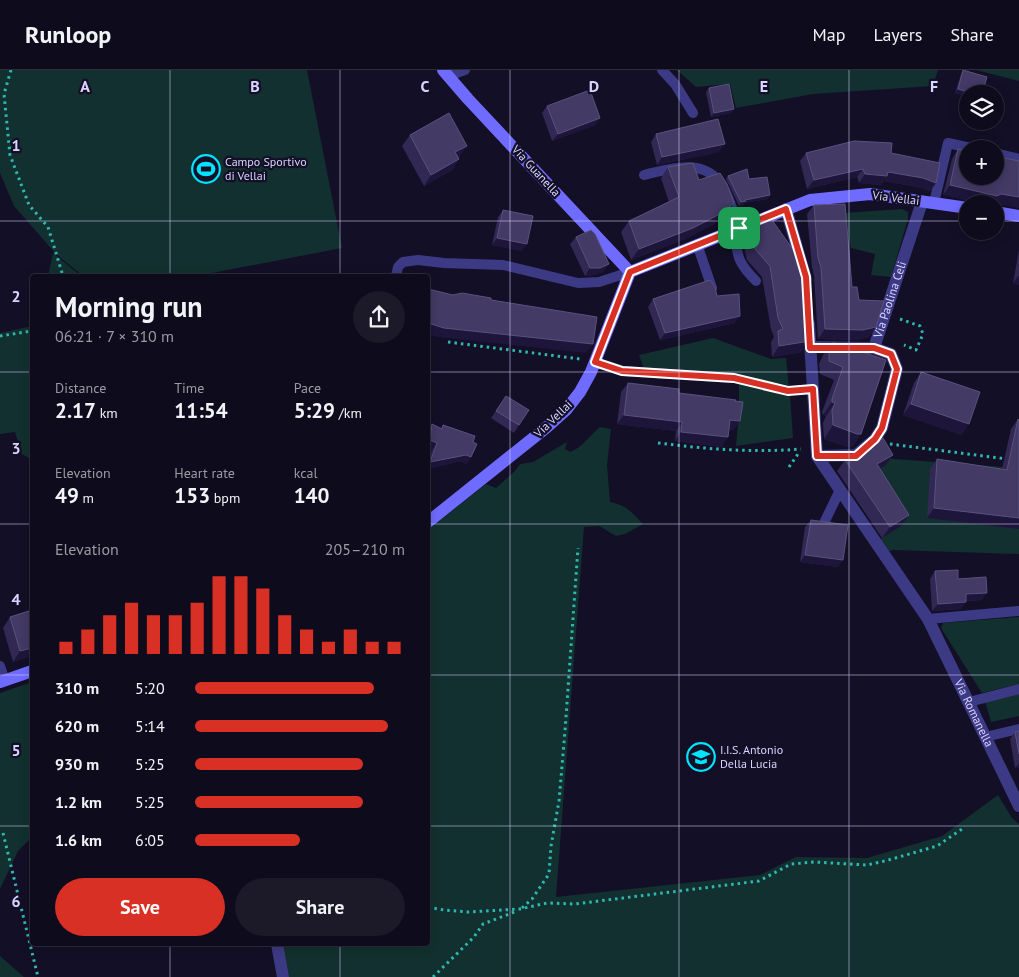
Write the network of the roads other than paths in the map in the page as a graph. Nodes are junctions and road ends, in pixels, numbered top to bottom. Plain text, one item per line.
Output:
1 (466, 70) edge
2 (662, 70) edge
3 (445, 73) edge
4 (693, 113) dead end
5 (959, 145) edge
6 (1004, 155) edge
7 (1019, 160) edge
8 (644, 175) dead end
9 (928, 202) junction
10 (959, 207) edge
11 (786, 209) junction
12 (1004, 214) edge
13 (1019, 216) edge
14 (736, 229) junction
15 (697, 244) junction
16 (630, 272) junction
17 (396, 274) edge
18 (756, 281) dead end
19 (712, 288) edge
20 (807, 295) edge
21 (808, 312) edge
22 (810, 348) junction
23 (874, 348) junction
24 (595, 362) junction
25 (734, 378) road end
26 (817, 456) junction
27 (840, 490) junction
28 (430, 520) edge
29 (825, 521) edge
30 (1019, 611) edge
31 (928, 619) junction
32 (0, 666) edge
33 (30, 672) edge
34 (2, 681) edge
35 (1019, 689) edge
36 (969, 702) junction
37 (1019, 728) edge
38 (985, 736) junction
39 (1019, 806) edge
40 (277, 946) edge
41 (282, 977) edge

1 - 3 lane
2 - 4 lane
3 - 16 street, Via Guanella
5 - 9 lane
6 - 7 lane
8 - 14 lane
9 - 10 street, Via Vellai
9 - 11 street, Via Vellai
9 - 23 street, Via Paolina Celi
11 - 14 street, Via Vellai
11 - 20 street
12 - 13 street
14 - 15 street, Via Vellai
14 - 18 lane
15 - 16 street, Via Vellai
15 - 19 lane
16 - 17 lane
16 - 24 street, Via Vellai
21 - 22 street
22 - 23 street
22 - 26 street
23 - 26 street, Via Paolina Celi
24 - 25 lane
24 - 28 street, Via Vellai
26 - 27 street, Via Romanella
27 - 29 lane
27 - 31 street, Via Romanella
30 - 31 lane
31 - 36 street, Via Romanella
32 - 34 lane
33 - 34 street
35 - 36 lane
36 - 38 street, Via Romanella
37 - 38 lane
38 - 39 street, Via Romanella
40 - 41 street

